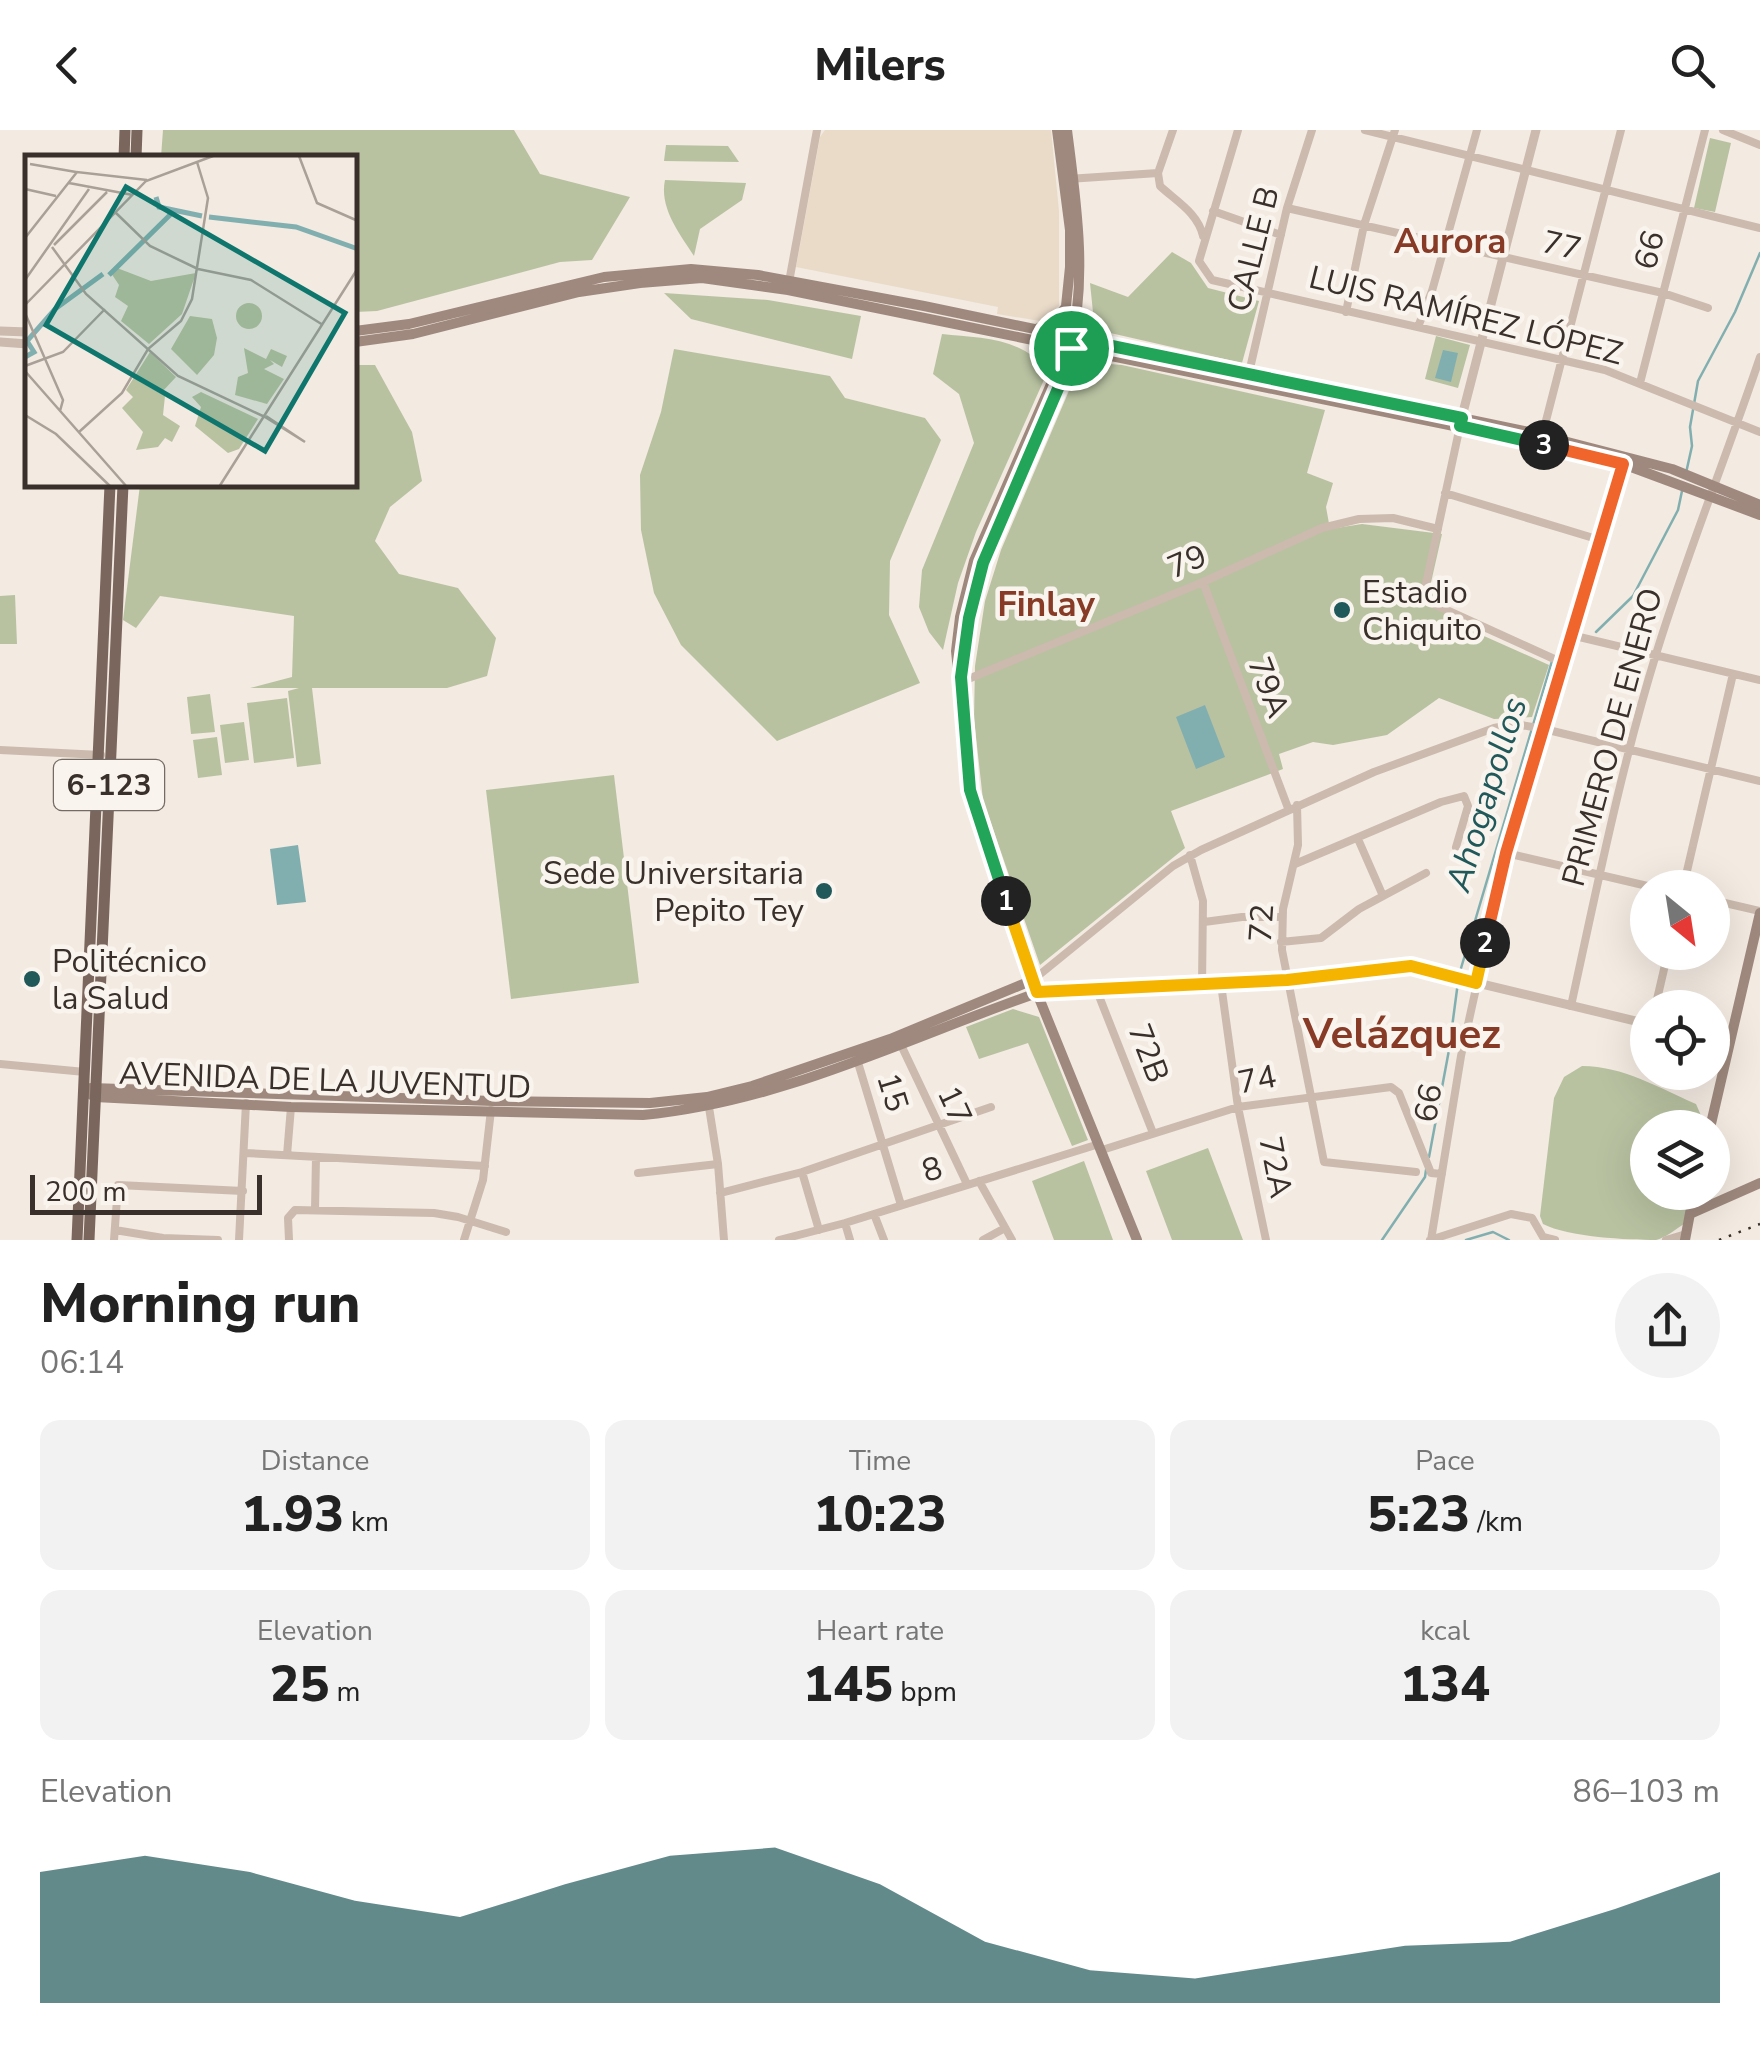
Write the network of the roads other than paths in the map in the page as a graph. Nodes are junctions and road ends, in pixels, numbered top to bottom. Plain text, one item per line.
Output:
1 (125, 130) edge
2 (138, 130) edge
3 (817, 130) edge
4 (1057, 130) edge
5 (1067, 130) edge
6 (1173, 130) edge
7 (1238, 130) edge
8 (1312, 130) edge
9 (1365, 130) edge
10 (1477, 130) edge
11 (1536, 130) edge
12 (1620, 130) edge
13 (1704, 130) edge
14 (1723, 130) edge
15 (1393, 134) edge
16 (1760, 145) edge
17 (124, 155) edge
18 (136, 155) edge
19 (1469, 158) junction
20 (1525, 170) junction
21 (1158, 174) junction
22 (1068, 179) junction
23 (1605, 190) junction
24 (1287, 208) junction
25 (1686, 209) junction
26 (1213, 211) junction
27 (1364, 225) junction
28 (1760, 228) edge
29 (1281, 235) junction
30 (1203, 240) junction
31 (1445, 244) junction
32 (1502, 257) junction
33 (1584, 276) junction
34 (788, 285) junction
35 (1267, 292) junction
36 (1664, 292) junction
37 (1071, 308) junction
38 (1708, 308) dead end
39 (1346, 312) junction
40 (1418, 327) junction
41 (0, 330) edge
42 (358, 331) edge
43 (23, 332) edge
44 (1033, 335) junction
45 (0, 342) edge
46 (358, 342) edge
47 (1067, 342) junction
48 (1480, 342) junction
49 (23, 343) edge
50 (1105, 348) junction
51 (1760, 357) edge
52 (1563, 360) junction
53 (1059, 374) junction
54 (1248, 377) junction
55 (1640, 384) junction
56 (1461, 422) junction
57 (1737, 425) junction
58 (1760, 432) edge
59 (1541, 440) junction
60 (1624, 460) junction
61 (110, 488) edge
62 (123, 488) edge
63 (1708, 488) junction
64 (1446, 493) junction
65 (1760, 505) edge
66 (1760, 515) edge
67 (1438, 529) junction
68 (1600, 540) junction
69 (1203, 582) junction
70 (1571, 635) junction
71 (1656, 654) junction
72 (1556, 660) junction
73 (1733, 674) junction
74 (961, 680) junction
75 (1760, 680) edge
76 (1535, 727) junction
77 (0, 750) edge
78 (1631, 750) junction
79 (104, 755) junction
80 (1710, 771) junction
81 (1760, 781) edge
82 (1293, 806) junction
83 (1358, 839) junction
84 (1456, 846) dead end
85 (1506, 853) junction
86 (1190, 855) junction
87 (1295, 864) junction
88 (1687, 870) edge
89 (1426, 873) dead end
90 (1599, 875) junction
91 (1630, 882) edge
92 (1382, 896) junction
93 (1730, 904) edge
94 (1760, 912) edge
95 (1282, 918) junction
96 (1204, 922) junction
97 (1281, 942) junction
98 (1028, 964) junction
99 (1033, 980) junction
100 (1287, 980) junction
101 (1465, 980) junction
102 (1220, 984) junction
103 (1202, 985) junction
104 (1019, 986) junction
105 (1097, 991) junction
106 (1037, 992) junction
107 (1015, 1000) junction
108 (1571, 1006) junction
109 (1044, 1010) junction
110 (1630, 1020) edge
111 (1730, 1041) edge
112 (900, 1046) junction
113 (856, 1056) junction
114 (0, 1064) edge
115 (14, 1067) junction
116 (85, 1072) junction
117 (0, 1077) edge
118 (92, 1091) junction
119 (1311, 1096) junction
120 (313, 1100) junction
121 (708, 1102) junction
122 (246, 1104) junction
123 (1238, 1106) junction
124 (291, 1107) junction
125 (492, 1107) junction
126 (991, 1107) dead end
127 (937, 1126) junction
128 (1153, 1133) junction
129 (884, 1146) junction
130 (1100, 1147) junction
131 (244, 1153) junction
132 (287, 1155) junction
133 (316, 1157) junction
134 (718, 1164) junction
135 (485, 1166) junction
136 (802, 1172) junction
137 (1416, 1172) dead end
138 (638, 1173) dead end
139 (1442, 1174) junction
140 (979, 1180) junction
141 (1760, 1183) edge
142 (968, 1184) junction
143 (243, 1191) junction
144 (720, 1193) junction
145 (1730, 1196) edge
146 (900, 1205) junction
147 (315, 1210) junction
148 (1691, 1210) edge
149 (1698, 1210) edge
150 (874, 1214) junction
151 (1690, 1214) junction
152 (470, 1220) junction
153 (845, 1223) junction
154 (1005, 1228) junction
155 (819, 1230) junction
156 (506, 1232) dead end
157 (114, 1235) edge
158 (1685, 1237) edge
159 (77, 1240) edge
160 (89, 1240) edge
161 (218, 1240) edge
162 (239, 1240) edge
163 (289, 1240) edge
164 (464, 1240) edge
165 (724, 1240) edge
166 (783, 1240) edge
167 (850, 1240) edge
168 (884, 1240) edge
169 (983, 1240) edge
170 (1012, 1240) edge
171 (1137, 1240) edge
172 (1266, 1240) edge
173 (1430, 1240) edge
174 (1556, 1240) edge
175 (1666, 1240) edge

1 - 17 main road
2 - 18 main road
3 - 34 street
4 - 22 main road
5 - 22 main road
6 - 21 street
7 - 26 street
8 - 24 street, CALLE B
9 - 15 street
10 - 19 street
11 - 20 street
12 - 23 street
13 - 25 street, 66
14 - 16 street
15 - 19 street
15 - 27 street
19 - 20 street
19 - 31 street
20 - 23 street
20 - 32 street
21 - 22 street
21 - 30 street
22 - 37 main road
23 - 25 street
23 - 33 street
24 - 27 street, 77
24 - 29 street, CALLE B
25 - 28 street
25 - 36 street, 66
26 - 29 street
26 - 30 street
27 - 31 street, 77
27 - 39 street
29 - 35 street, CALLE B
30 - 35 street, LUIS RAMÍREZ LÓPEZ
31 - 32 street, 77
31 - 40 street
32 - 33 street, 77
32 - 48 street
33 - 36 street, 77
33 - 52 street
34 - 42 main road
34 - 44 main road
34 - 46 main road
35 - 39 street, LUIS RAMÍREZ LÓPEZ
35 - 54 street, CALLE B
36 - 38 street, 77
36 - 55 street, 66
37 - 44 main road
37 - 47 main road
37 - 50 main road
39 - 40 street, LUIS RAMÍREZ LÓPEZ
40 - 48 street, LUIS RAMÍREZ LÓPEZ
41 - 43 street
43 - 49 street
44 - 47 main road
44 - 53 main road
45 - 49 street
47 - 50 main road
47 - 53 main road
48 - 52 street, LUIS RAMÍREZ LÓPEZ
48 - 56 street
50 - 53 main road
50 - 54 main road
51 - 57 street, PRIMERO DE ENERO
52 - 55 street, LUIS RAMÍREZ LÓPEZ
52 - 59 street
53 - 74 main road
54 - 56 main road
55 - 57 street, LUIS RAMÍREZ LÓPEZ
56 - 59 main road
56 - 64 street
57 - 58 street, LUIS RAMÍREZ LÓPEZ
57 - 63 street, PRIMERO DE ENERO
59 - 60 main road
60 - 63 main road
60 - 68 street, 66
61 - 79 main road, 6-123
62 - 79 main road, 6-123
63 - 65 main road
63 - 66 main road
63 - 71 street, PRIMERO DE ENERO
64 - 67 street
64 - 68 street
67 - 69 street, 79
67 - 72 street
68 - 70 street, 66
69 - 74 street, 79
69 - 82 street, 79A
70 - 71 street
70 - 72 street, 66
71 - 73 street
71 - 78 street, PRIMERO DE ENERO
72 - 76 street, 66
73 - 75 street
73 - 80 street
74 - 98 main road
76 - 78 street
76 - 82 street
76 - 85 street, 66
77 - 79 street
78 - 80 street
78 - 90 street, PRIMERO DE ENERO
79 - 116 main road, 6-123
79 - 118 main road, 6-123
80 - 81 street
80 - 88 street
82 - 86 street
82 - 87 street, 72
83 - 84 street
83 - 87 street
83 - 92 street
85 - 90 street
85 - 101 street, 66
86 - 96 street
86 - 99 street
87 - 95 street, 72
89 - 92 street
90 - 91 street
90 - 108 street, PRIMERO DE ENERO
92 - 97 street
93 - 94 street
94 - 111 main road
95 - 96 street
95 - 97 street, 72
96 - 103 street
97 - 100 street, 72
98 - 99 main road
98 - 104 main road
99 - 104 main road, AVENIDA DE LA JUVENTUD
99 - 106 main road
100 - 101 street
100 - 102 street
100 - 119 street, 72
101 - 108 street
101 - 139 street, 66
102 - 103 street
102 - 123 street, 72A
103 - 105 street
104 - 113 main road, AVENIDA DE LA JUVENTUD
105 - 106 street
105 - 128 street, 72B
106 - 107 main road, AVENIDA DE LA JUVENTUD
106 - 109 main road
107 - 109 main road
107 - 112 main road, AVENIDA DE LA JUVENTUD
108 - 110 street
109 - 130 main road
112 - 113 main road, AVENIDA DE LA JUVENTUD
112 - 127 street, 17
113 - 121 main road, AVENIDA DE LA JUVENTUD
113 - 129 street, 15
114 - 115 street
115 - 116 street
115 - 117 street
116 - 118 main road, 6-123
118 - 120 main road, AVENIDA DE LA JUVENTUD
118 - 122 main road, AVENIDA DE LA JUVENTUD
118 - 159 main road, 6-123
118 - 160 main road, 6-123
119 - 123 street, 74
119 - 137 street, 72
119 - 139 street, 74
120 - 124 main road, AVENIDA DE LA JUVENTUD
120 - 125 main road, AVENIDA DE LA JUVENTUD
121 - 125 main road, AVENIDA DE LA JUVENTUD
121 - 134 street
122 - 124 main road, AVENIDA DE LA JUVENTUD
122 - 131 street
123 - 128 street, 74
123 - 172 street, 72A
124 - 132 street
125 - 135 street
126 - 127 street
127 - 129 street
127 - 142 street, 17
128 - 130 street, 74
129 - 136 street
129 - 146 street, 15
130 - 140 street, 8
130 - 171 main road
131 - 132 street
131 - 143 street
132 - 133 street
133 - 135 street
133 - 147 street
134 - 138 street
134 - 144 street
135 - 152 street
136 - 144 street
136 - 155 street
139 - 173 street, 66
140 - 142 street, 8
140 - 154 street
141 - 145 main road
142 - 146 street, 8
143 - 157 street
143 - 162 street
144 - 165 street
146 - 150 street, 8
147 - 152 street
147 - 163 street
148 - 151 main road
149 - 151 main road
150 - 153 street, 8
150 - 168 street
151 - 158 main road
152 - 156 street
152 - 164 street
153 - 155 street, 8
153 - 167 street
154 - 169 street
154 - 170 street
155 - 166 street, 8
157 - 161 street
158 - 175 street
173 - 174 street

